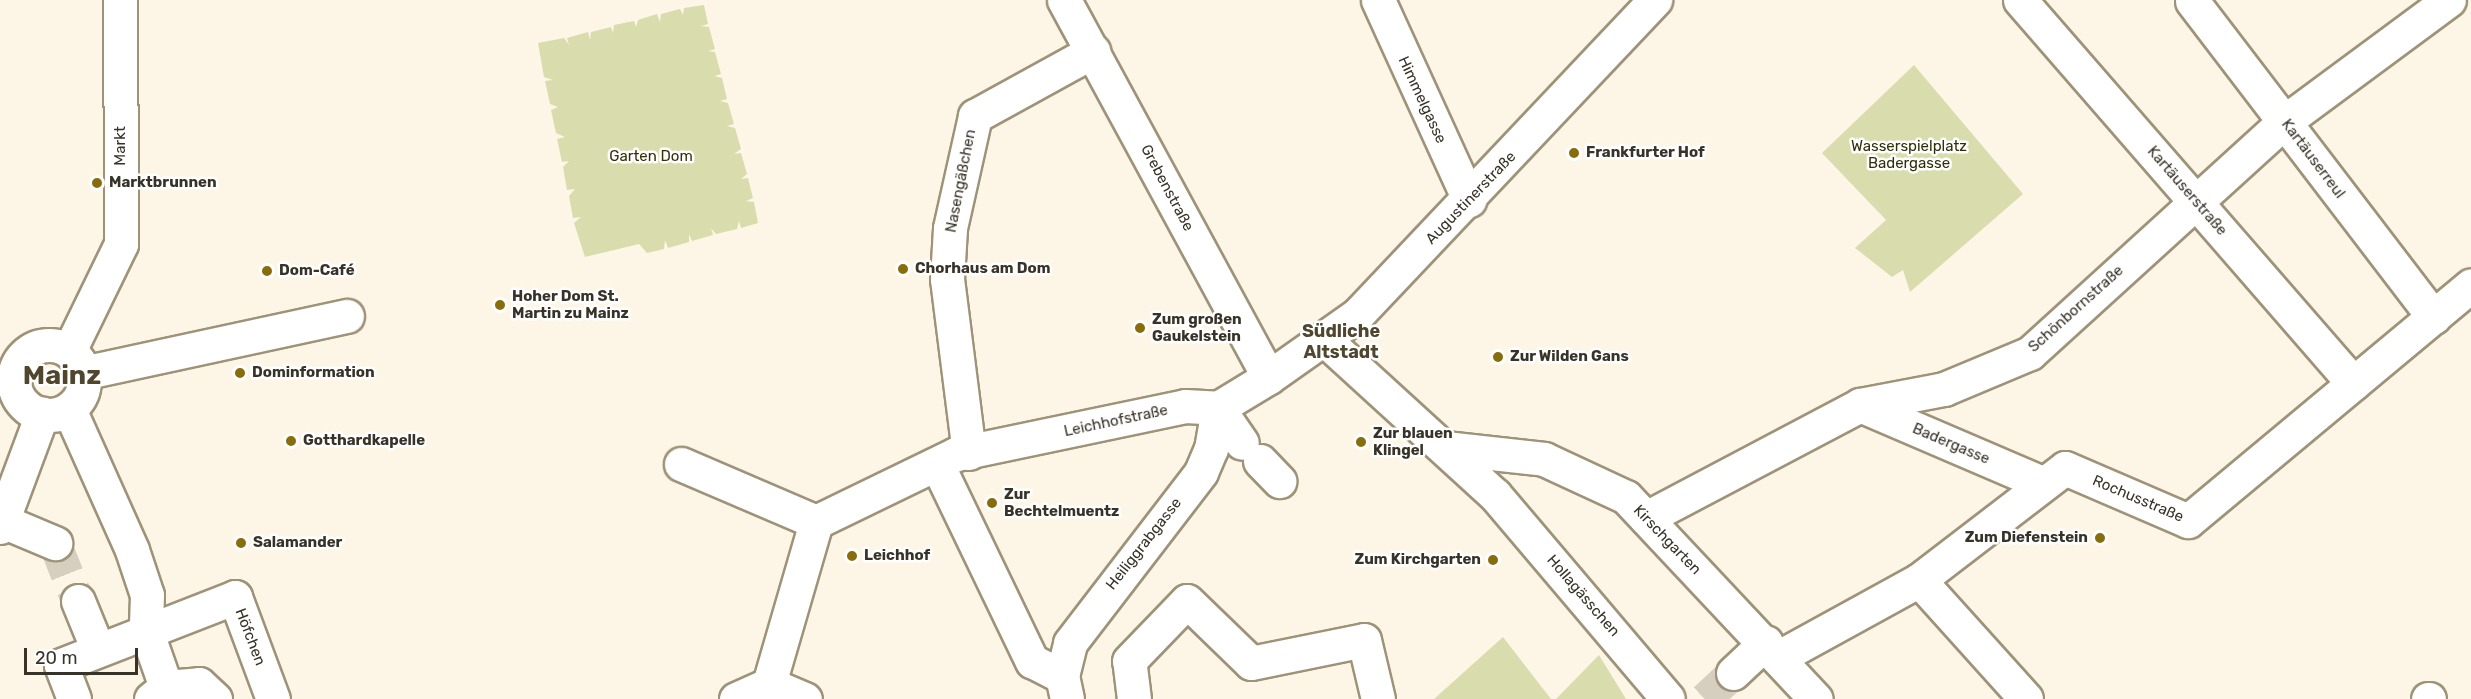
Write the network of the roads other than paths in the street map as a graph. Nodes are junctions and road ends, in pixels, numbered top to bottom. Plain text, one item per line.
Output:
1 (120, 0) edge
2 (1064, 0) edge
3 (1378, 0) edge
4 (1655, 0) edge
5 (2020, 0) edge
6 (2449, 0) edge
7 (2192, 1) edge
8 (1093, 51) junction
9 (2284, 122) junction
10 (1469, 200) junction
11 (2195, 200) junction
12 (2471, 285) edge
13 (347, 316) dead end
14 (2434, 317) junction
15 (1324, 339) junction
16 (10, 353) edge
17 (76, 362) junction
18 (1269, 377) junction
19 (2353, 383) junction
20 (1860, 405) junction
21 (1218, 408) junction
22 (33, 410) edge
23 (1445, 448) junction
24 (954, 457) junction
25 (1260, 461) dead end
26 (681, 464) dead end
27 (2042, 483) junction
28 (1646, 518) junction
29 (816, 522) junction
30 (1, 523) edge
31 (55, 543) dead end
32 (1919, 580) junction
33 (78, 601) tunnel mouth
34 (146, 630) junction
35 (1773, 649) junction
36 (98, 650) junction
37 (1733, 673) tunnel mouth
38 (769, 684) junction
39 (1065, 688) edge
40 (158, 693) edge
41 (74, 699) edge
42 (215, 699) edge
43 (273, 699) edge
44 (736, 699) edge
45 (805, 699) edge
46 (1134, 699) edge
47 (1378, 699) edge
48 (1668, 699) edge
49 (1816, 699) edge
50 (2026, 699) edge

1 - 17 street, Markt
2 - 8 street, Grebenstraße
3 - 10 street, Himmelgasse
4 - 10 street, Augustinerstraße
5 - 11 street, Kartäuserstraße
6 - 9 street, Schönbornstraße
7 - 9 street, Kartäuserreul
8 - 18 street, Grebenstraße
8 - 24 street, Nasengäßchen
9 - 11 street, Schönbornstraße
9 - 14 street, Kartäuserreul
10 - 15 street, Augustinerstraße
11 - 19 street, Kartäuserstraße
11 - 20 street, Schönbornstraße
12 - 14 street, Rochusstraße
13 - 17 street, Markt
14 - 19 street, Rochusstraße
15 - 18 street, Augustinerstraße
15 - 23 street
16 - 17 street, Markt
16 - 22 street, Markt
17 - 22 street, Markt
18 - 21 street
19 - 27 street, Rochusstraße
20 - 27 street, Badergasse
20 - 28 street, Schönbornstraße
21 - 24 street, Leichhofstraße
21 - 25 street
21 - 39 street, Heiliggrabgasse
22 - 30 street, Markt
22 - 34 street, Markt
23 - 28 street, Kirschgarten
23 - 48 street, Hollagässchen
24 - 29 street
24 - 39 street, Heiliggrabgasse
26 - 29 street
27 - 32 street, Rochusstraße
28 - 35 street, Kirschgarten
29 - 38 street
30 - 31 street, Markt
32 - 35 street, Rochusstraße
32 - 50 street
33 - 36 street
34 - 36 street, Höfchen
34 - 40 street
34 - 43 street, Höfchen
35 - 37 street
35 - 49 street, Kirschgarten
36 - 41 street, Höfchen
38 - 44 street
38 - 45 street
40 - 42 street
46 - 47 street

